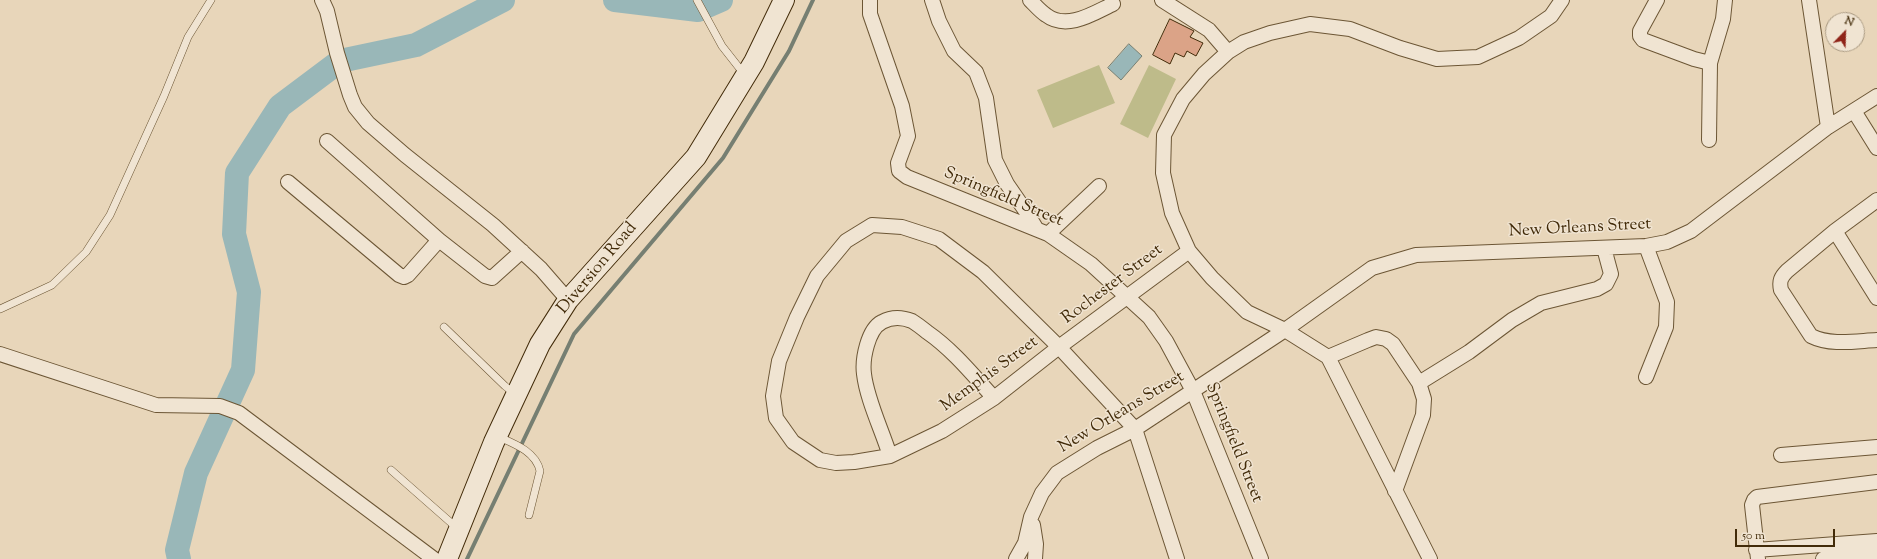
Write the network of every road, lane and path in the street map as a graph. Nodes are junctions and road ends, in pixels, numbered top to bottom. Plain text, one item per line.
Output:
1 (211, 0) edge
2 (322, 0) edge
3 (784, 0) edge
4 (870, 0) edge
5 (932, 0) edge
6 (1030, 0) edge
7 (1162, 0) edge
8 (1562, 0) edge
9 (1657, 0) edge
10 (1725, 0) edge
11 (1809, 0) edge
12 (1116, 1) edge
13 (699, 2) edge
14 (1228, 52) junction
15 (1710, 63) junction
16 (745, 76) junction
17 (1877, 96) edge
18 (1854, 111) junction
19 (1828, 127) junction
20 (1709, 140) dead end
21 (326, 141) dead end
22 (1877, 148) edge
23 (288, 182) dead end
24 (1099, 186) dead end
25 (1877, 200) edge
26 (1042, 231) junction
27 (1835, 231) junction
28 (439, 240) junction
29 (1646, 246) junction
30 (1604, 248) junction
31 (522, 251) junction
32 (1189, 251) junction
33 (1128, 297) junction
34 (1877, 298) edge
35 (568, 300) junction
36 (0, 309) edge
37 (444, 327) dead end
38 (1286, 330) junction
39 (1877, 340) edge
40 (1059, 347) junction
41 (0, 354) edge
42 (1328, 357) junction
43 (1646, 377) dead end
44 (1419, 383) junction
45 (1193, 391) junction
46 (516, 395) junction
47 (994, 398) junction
48 (1135, 429) junction
49 (503, 439) junction
50 (1877, 447) edge
51 (1781, 455) dead end
52 (890, 456) junction
53 (391, 470) dead end
54 (1877, 482) edge
55 (1395, 491) junction
56 (529, 515) dead end
57 (1031, 517) junction
58 (459, 529) junction
59 (1877, 541) edge
60 (1757, 554) edge
61 (1877, 554) edge
62 (434, 559) edge
63 (447, 559) edge
64 (1016, 559) edge
65 (1035, 559) edge
66 (1177, 559) edge
67 (1261, 559) edge
68 (1430, 559) edge
69 (1823, 559) edge

1 - 36 lane
2 - 31 street
3 - 16 street, Diversion Road
4 - 26 street, Springfield Street
5 - 26 street
6 - 12 street
7 - 14 street
8 - 14 street
9 - 15 street
10 - 15 street
11 - 19 street
13 - 16 lane
14 - 32 street
15 - 20 street
16 - 35 street, Diversion Road
17 - 18 street, New Orleans Street
18 - 19 street, New Orleans Street
18 - 22 street
19 - 29 street, New Orleans Street
21 - 28 street
23 - 28 street
24 - 26 street
25 - 27 street
26 - 33 street, Springfield Street
27 - 34 street
27 - 39 street
28 - 31 street
29 - 30 street, New Orleans Street
29 - 43 street
30 - 38 street, New Orleans Street
30 - 44 street
31 - 35 street
32 - 33 street, Rochester Street
32 - 38 street
33 - 40 street, Rochester Street
33 - 45 street, Springfield Street
35 - 46 street, Diversion Road
37 - 46 lane
38 - 42 street
38 - 45 street, New Orleans Street
40 - 47 street, Memphis Street
40 - 48 street, Memphis Street
40 - 52 street, Memphis Street
41 - 62 street
42 - 44 street
42 - 55 street
44 - 55 street
45 - 48 street, New Orleans Street
45 - 67 street, Springfield Street
46 - 49 street, Diversion Road
47 - 52 street, Memphis Street
47 - 52 street
48 - 57 street, New Orleans Street
48 - 66 street, Memphis Street
49 - 56 lane
49 - 58 street, Diversion Road
50 - 51 street
53 - 58 lane
54 - 60 street
55 - 68 street
57 - 64 street, New Orleans Street
57 - 65 street
58 - 63 street, Diversion Road
59 - 60 street
61 - 69 street

